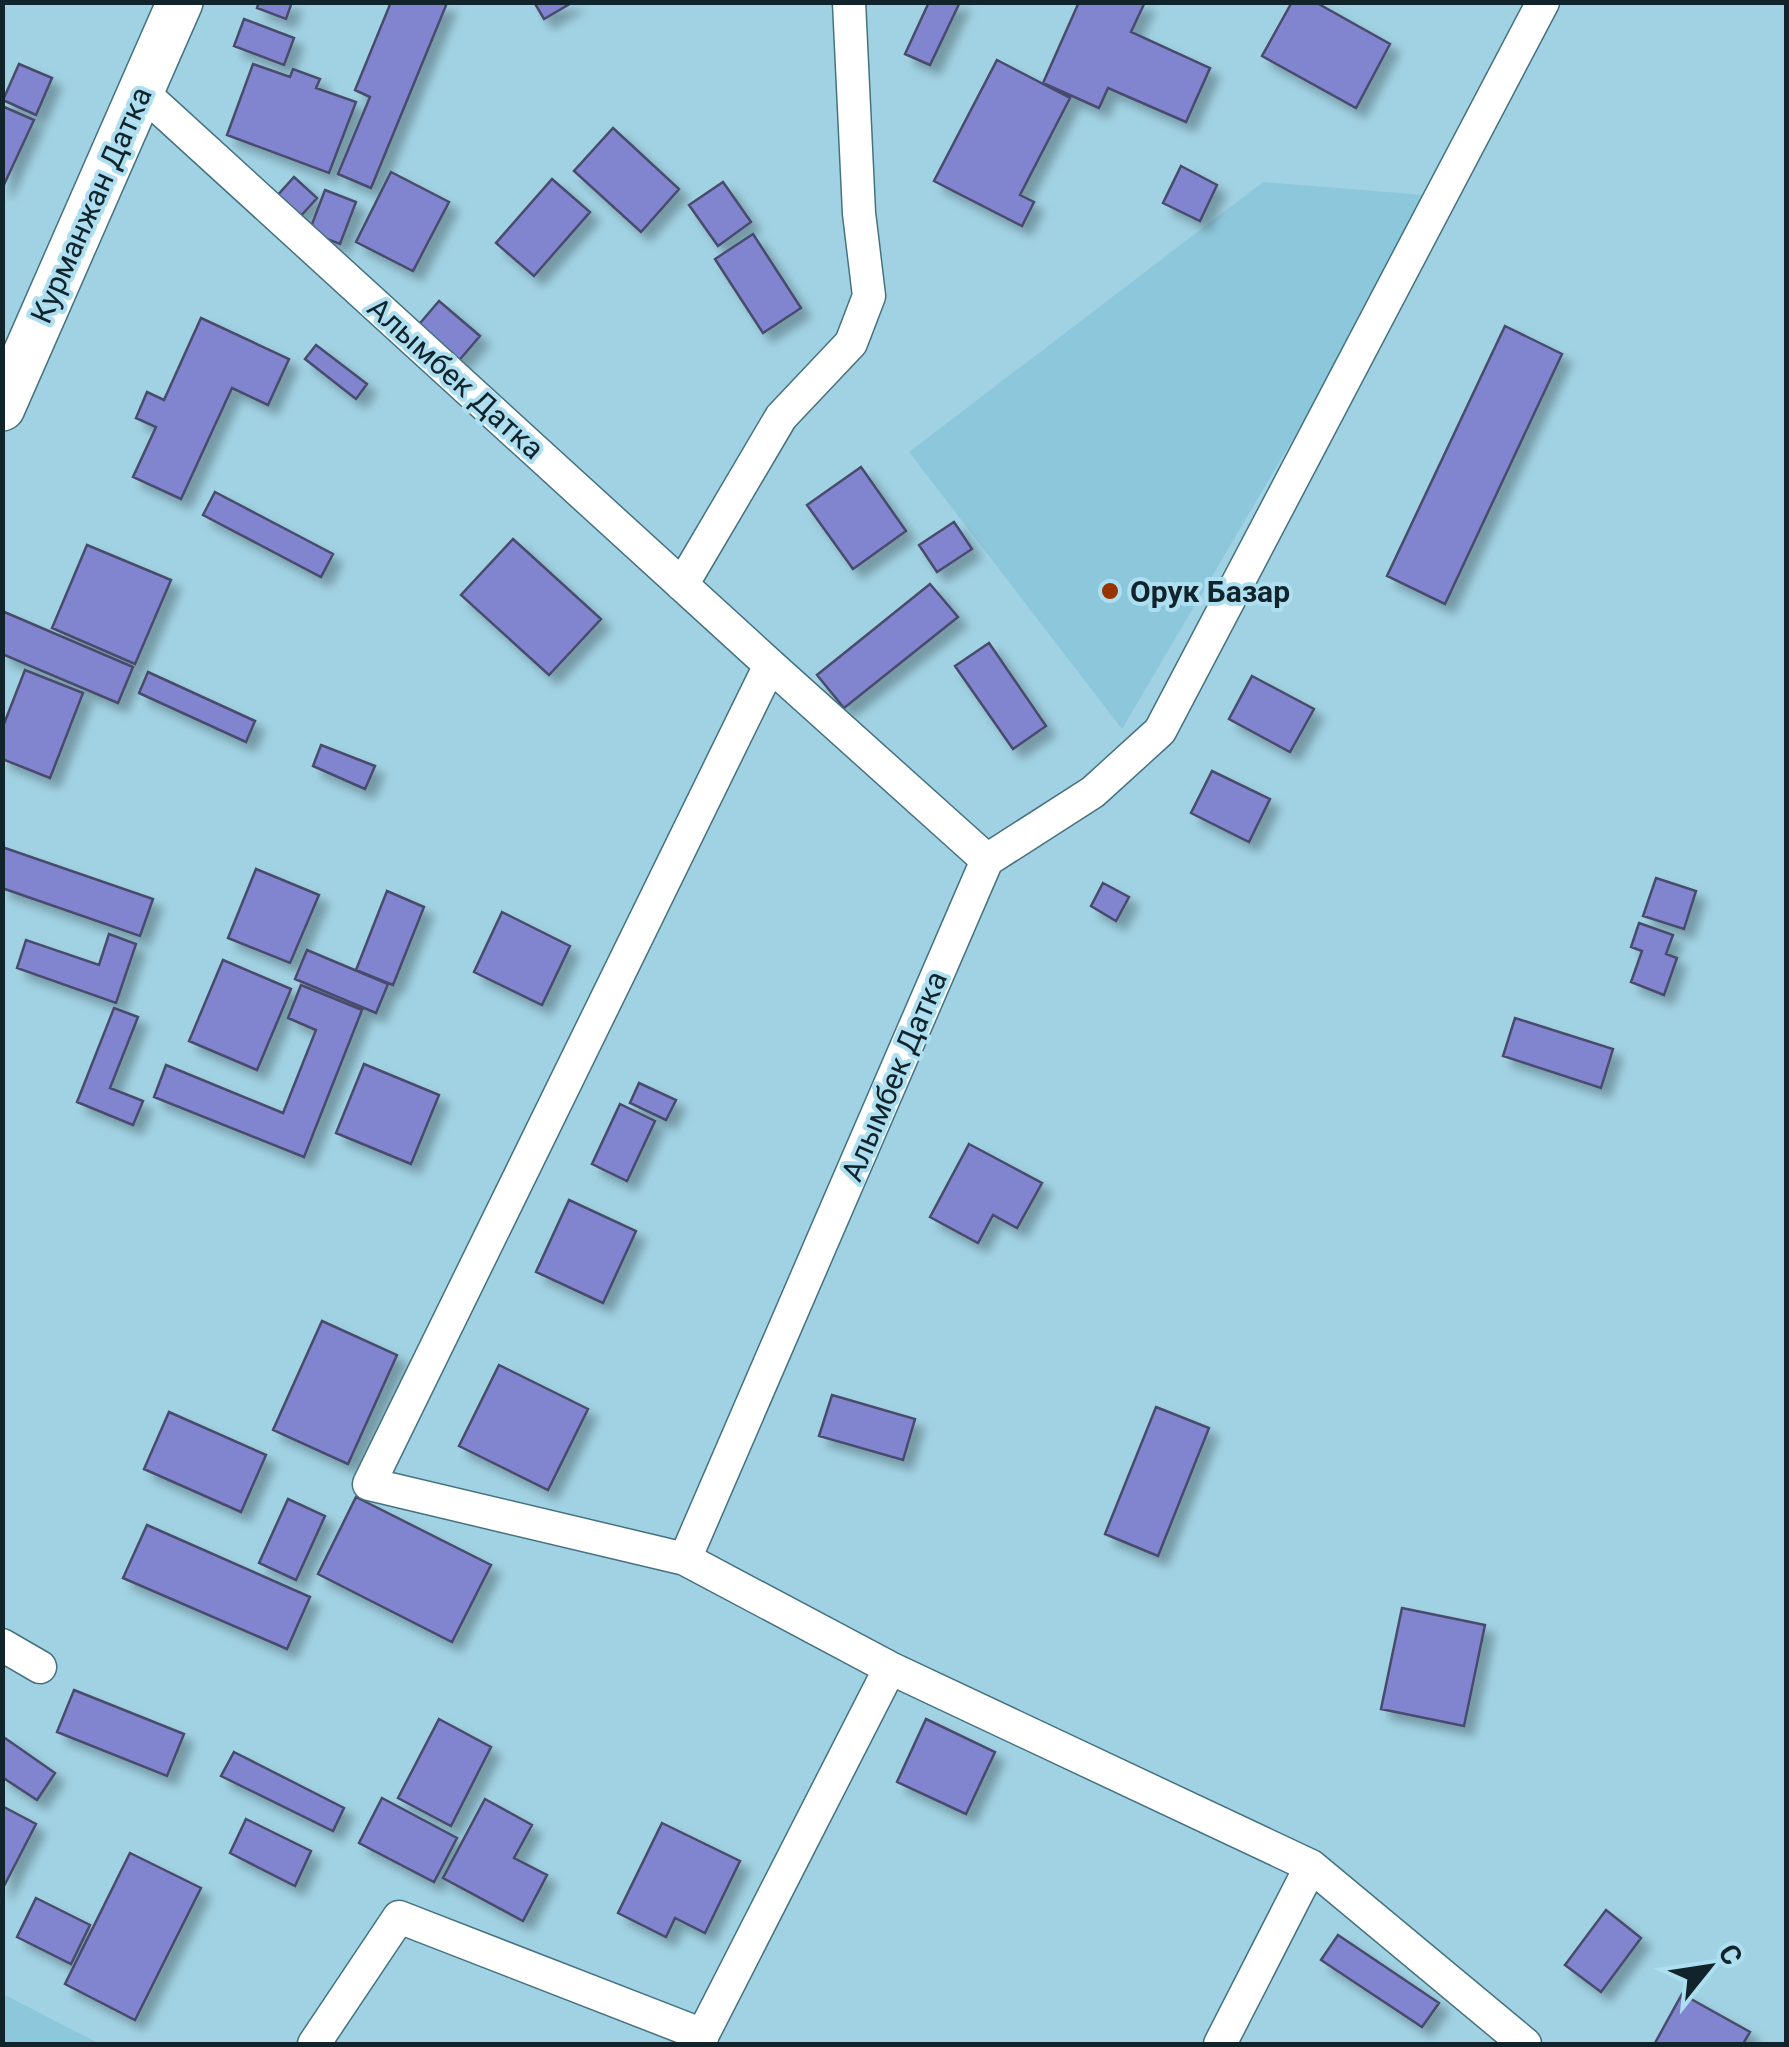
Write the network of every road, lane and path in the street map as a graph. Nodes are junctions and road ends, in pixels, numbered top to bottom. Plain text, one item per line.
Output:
1 (180, 2) edge
2 (849, 2) edge
3 (1543, 2) edge
4 (141, 91) junction
5 (2, 408) edge
6 (682, 584) junction
7 (770, 665) junction
8 (987, 860) junction
9 (684, 1559) junction
10 (2, 1645) edge
11 (40, 1667) dead end
12 (890, 1668) junction
13 (1311, 1866) junction
14 (701, 2040) edge
15 (314, 2044) edge
16 (1220, 2044) edge
17 (1525, 2044) edge

1 - 4 street, Курманжан Датка
2 - 6 street
3 - 8 street
4 - 5 street, Курманжан Датка
4 - 6 street, Алымбек Датка
6 - 7 street, Алымбек Датка
7 - 8 street, Алымбек Датка
7 - 9 street
8 - 9 street, Алымбек Датка
9 - 12 street
10 - 11 street
12 - 13 street
12 - 14 street
13 - 16 street
13 - 17 street
14 - 15 street

